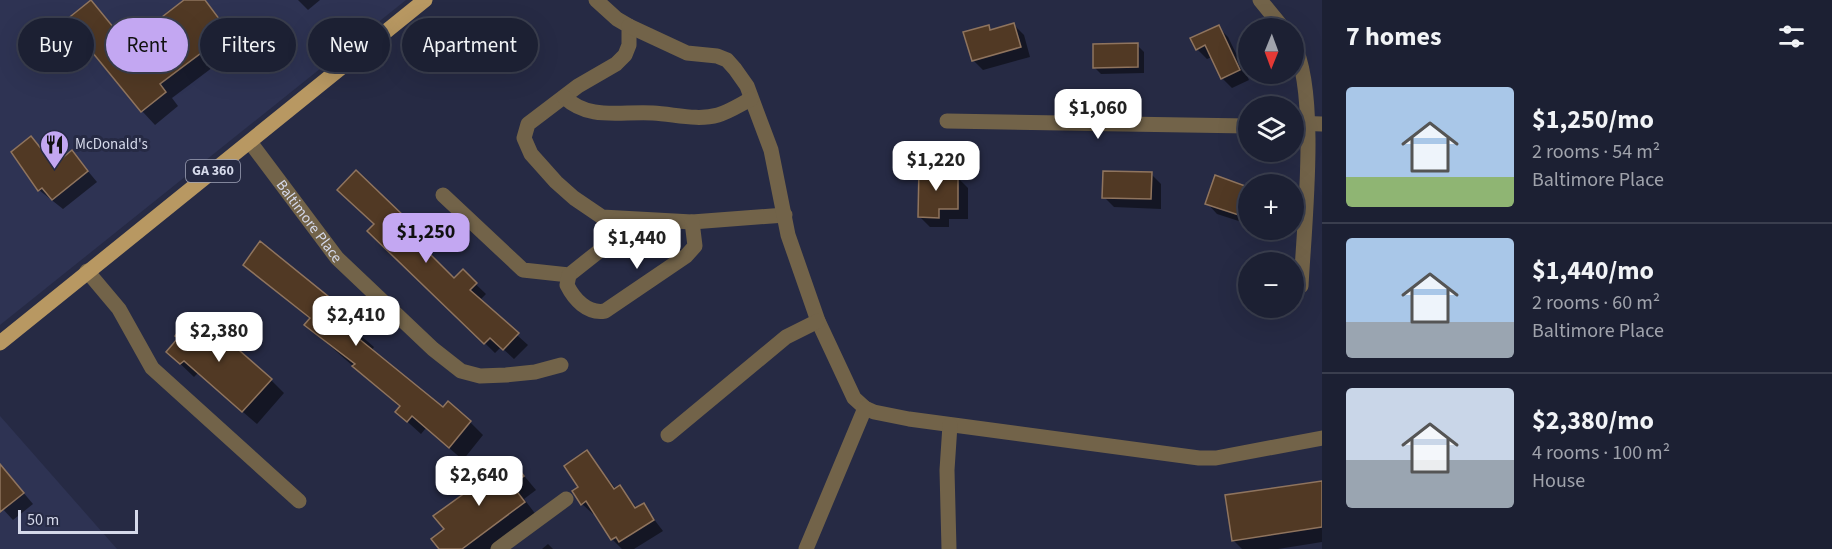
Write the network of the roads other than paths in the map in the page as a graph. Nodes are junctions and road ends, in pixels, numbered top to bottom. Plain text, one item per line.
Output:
1 (425, 0) edge
2 (596, 0) edge
3 (1260, 0) edge
4 (1275, 18) edge
5 (629, 26) junction
6 (1304, 84) edge
7 (564, 97) junction
8 (752, 99) junction
9 (947, 121) dead end
10 (1308, 123) edge
11 (1238, 126) edge
12 (250, 141) junction
13 (443, 195) dead end
14 (785, 215) junction
15 (618, 220) junction
16 (692, 222) junction
17 (1302, 252) edge
18 (87, 271) junction
19 (569, 275) junction
20 (818, 321) junction
21 (0, 343) edge
22 (561, 365) dead end
23 (865, 408) junction
24 (950, 425) junction
25 (668, 435) dead end
26 (1322, 438) edge
27 (566, 499) dead end
28 (299, 501) dead end
29 (498, 549) edge
30 (806, 549) edge
31 (949, 549) edge

1 - 12 main road, GA 360
2 - 5 street
3 - 4 street
5 - 7 street
5 - 8 street
6 - 10 street
7 - 8 street
7 - 15 street
8 - 14 street
9 - 11 street
10 - 17 street
12 - 18 main road, GA 360
12 - 22 street, Baltimore Place
13 - 19 street
14 - 16 street
14 - 20 street
15 - 16 street
15 - 19 street
16 - 19 street
18 - 21 main road, GA 360
18 - 28 street
20 - 23 street
20 - 25 street
23 - 24 street
23 - 30 street
24 - 26 street
24 - 31 street
27 - 29 street

